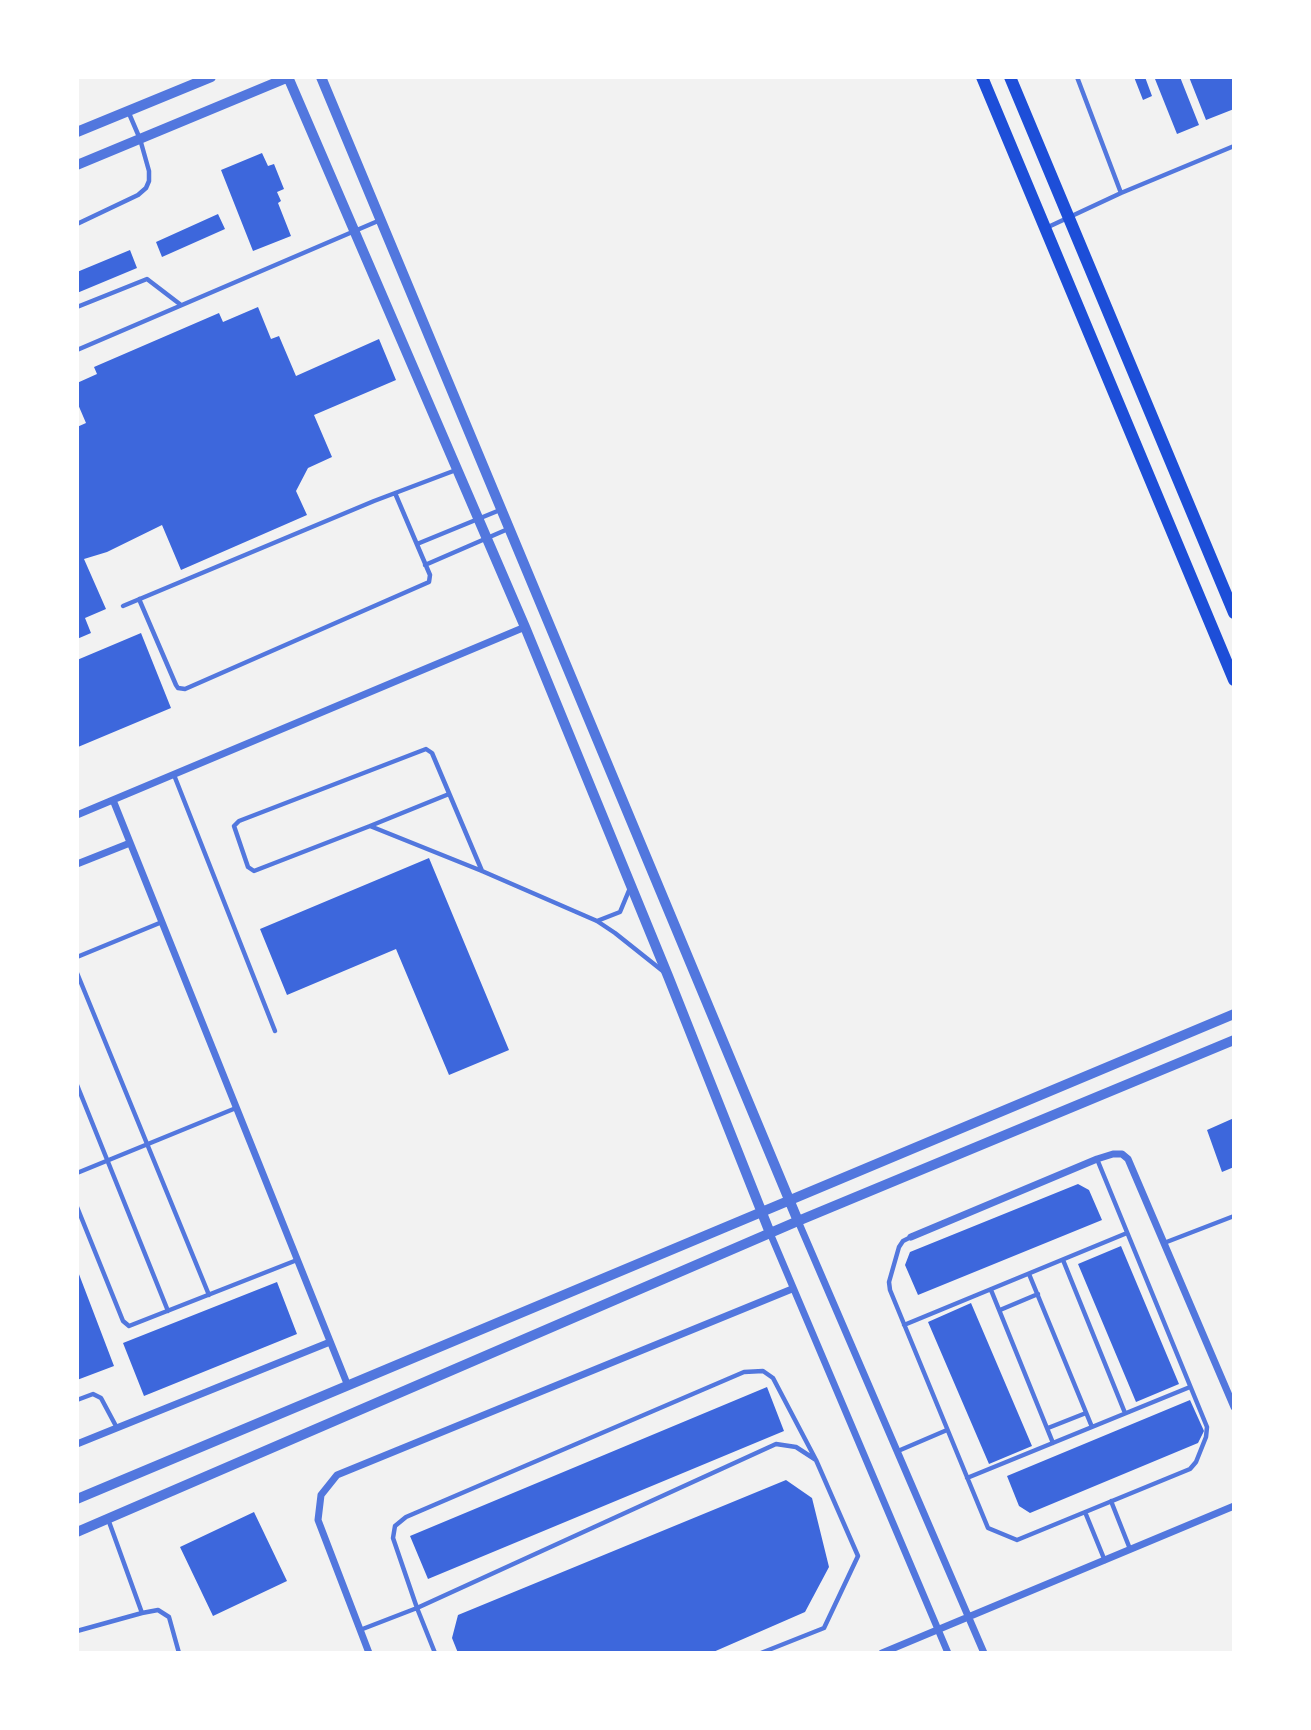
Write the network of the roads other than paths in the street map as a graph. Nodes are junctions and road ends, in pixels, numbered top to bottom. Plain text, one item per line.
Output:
1 (211, 77) edge
2 (288, 77) edge
3 (321, 77) edge
4 (982, 77) edge
5 (1010, 77) edge
6 (1077, 77) edge
7 (128, 111) junction
8 (77, 132) edge
9 (140, 139) junction
10 (1234, 146) edge
11 (77, 165) edge
12 (1121, 193) junction
13 (1068, 217) junction
14 (379, 220) junction
15 (77, 224) edge
16 (1045, 229) junction
17 (354, 232) junction
18 (181, 305) junction
19 (77, 307) edge
20 (77, 350) edge
21 (456, 470) junction
22 (395, 493) junction
23 (501, 510) junction
24 (477, 520) junction
25 (509, 529) junction
26 (485, 539) junction
27 (417, 544) junction
28 (425, 565) junction
29 (139, 599) junction
30 (123, 606) dead end
31 (1234, 613) edge
32 (525, 628) junction
33 (1234, 680) edge
34 (174, 775) junction
35 (449, 794) junction
36 (113, 800) junction
37 (77, 815) edge
38 (370, 826) junction
39 (130, 843) junction
40 (77, 864) edge
41 (482, 871) junction
42 (631, 887) junction
43 (162, 922) junction
44 (597, 922) junction
45 (77, 957) edge
46 (77, 973) edge
47 (668, 976) junction
48 (1234, 1014) edge
49 (275, 1031) dead end
50 (1234, 1040) edge
51 (77, 1085) edge
52 (236, 1108) junction
53 (147, 1144) junction
54 (1097, 1159) junction
55 (107, 1160) junction
56 (77, 1173) edge
57 (791, 1200) junction
58 (77, 1208) edge
59 (761, 1213) junction
60 (1234, 1216) edge
61 (798, 1221) junction
62 (770, 1233) junction
63 (1127, 1233) junction
64 (911, 1237) joint
65 (1164, 1243) junction
66 (297, 1259) junction
67 (1063, 1260) junction
68 (1029, 1274) junction
69 (792, 1289) junction
70 (991, 1290) junction
71 (1038, 1294) junction
72 (209, 1295) junction
73 (999, 1310) junction
74 (168, 1311) junction
75 (904, 1325) junction
76 (330, 1342) junction
77 (348, 1386) junction
78 (1190, 1387) junction
79 (77, 1400) edge
80 (1234, 1407) edge
81 (1086, 1413) junction
82 (1125, 1413) junction
83 (1092, 1427) junction
84 (117, 1428) junction
85 (1048, 1429) junction
86 (947, 1430) junction
87 (1053, 1443) junction
88 (77, 1444) edge
89 (898, 1451) junction
90 (816, 1460) junction
91 (967, 1478) junction
92 (77, 1499) edge
93 (1111, 1502) junction
94 (1234, 1506) edge
95 (1085, 1512) junction
96 (108, 1518) junction
97 (77, 1532) edge
98 (1131, 1550) junction
99 (1105, 1562) junction
100 (416, 1608) junction
101 (142, 1613) junction
102 (969, 1617) junction
103 (77, 1630) edge
104 (360, 1630) junction
105 (938, 1630) junction
106 (179, 1653) edge
107 (369, 1653) edge
108 (435, 1653) edge
109 (761, 1653) edge
110 (882, 1653) edge
111 (948, 1653) edge
112 (984, 1653) edge

1 - 7 street
2 - 9 street
2 - 17 street
3 - 14 street
4 - 16 main road
5 - 13 main road
6 - 12 lane
7 - 8 street
7 - 9 lane
9 - 11 street
9 - 15 lane
10 - 12 lane
12 - 13 lane
13 - 16 lane
13 - 31 main road
14 - 17 lane
14 - 23 street
16 - 33 main road
17 - 18 lane
17 - 21 street
18 - 19 lane
18 - 20 lane
21 - 22 lane
21 - 24 street
22 - 27 lane
22 - 29 lane
23 - 24 lane
23 - 25 street
24 - 26 street
24 - 27 lane
25 - 26 lane
25 - 57 street
26 - 28 lane
26 - 32 street
27 - 28 lane
28 - 29 lane
29 - 30 lane
32 - 34 street
32 - 42 street
34 - 36 street
34 - 49 lane
35 - 38 lane
35 - 38 lane
35 - 41 lane
36 - 37 street
36 - 39 street
38 - 41 lane
39 - 40 street
39 - 43 street
41 - 44 lane
42 - 44 lane
42 - 47 street
43 - 45 lane
43 - 52 street
44 - 47 lane
46 - 53 lane
47 - 59 street
48 - 57 street
50 - 61 street
51 - 55 lane
52 - 53 lane
52 - 66 street
53 - 55 lane
53 - 72 lane
54 - 63 lane
54 - 64 street
54 - 65 street
55 - 56 lane
55 - 74 lane
57 - 59 street
57 - 61 street
58 - 74 lane
59 - 62 street
59 - 77 street
60 - 65 lane
61 - 62 street
61 - 89 street
62 - 69 street
62 - 96 street
63 - 67 lane
63 - 78 lane
64 - 75 lane
65 - 80 street
66 - 72 lane
66 - 76 street
67 - 68 lane
67 - 82 lane
68 - 70 lane
68 - 71 lane
69 - 104 street
69 - 105 street
70 - 73 lane
70 - 75 lane
71 - 73 lane
71 - 81 lane
72 - 74 lane
73 - 85 lane
75 - 86 lane
76 - 77 street
76 - 84 street
77 - 92 street
78 - 82 lane
78 - 93 lane
79 - 84 lane
81 - 83 lane
81 - 85 lane
82 - 83 lane
83 - 87 lane
84 - 88 street
85 - 87 lane
86 - 89 lane
86 - 91 lane
87 - 91 lane
89 - 102 street
90 - 100 lane
90 - 100 lane
90 - 109 lane
91 - 95 lane
93 - 95 lane
93 - 98 lane
94 - 98 street
95 - 99 lane
96 - 97 street
96 - 101 lane
98 - 99 street
99 - 102 street
100 - 104 lane
100 - 108 lane
101 - 103 lane
101 - 106 lane
102 - 105 street
102 - 112 street
104 - 107 street
105 - 110 street
105 - 111 street

